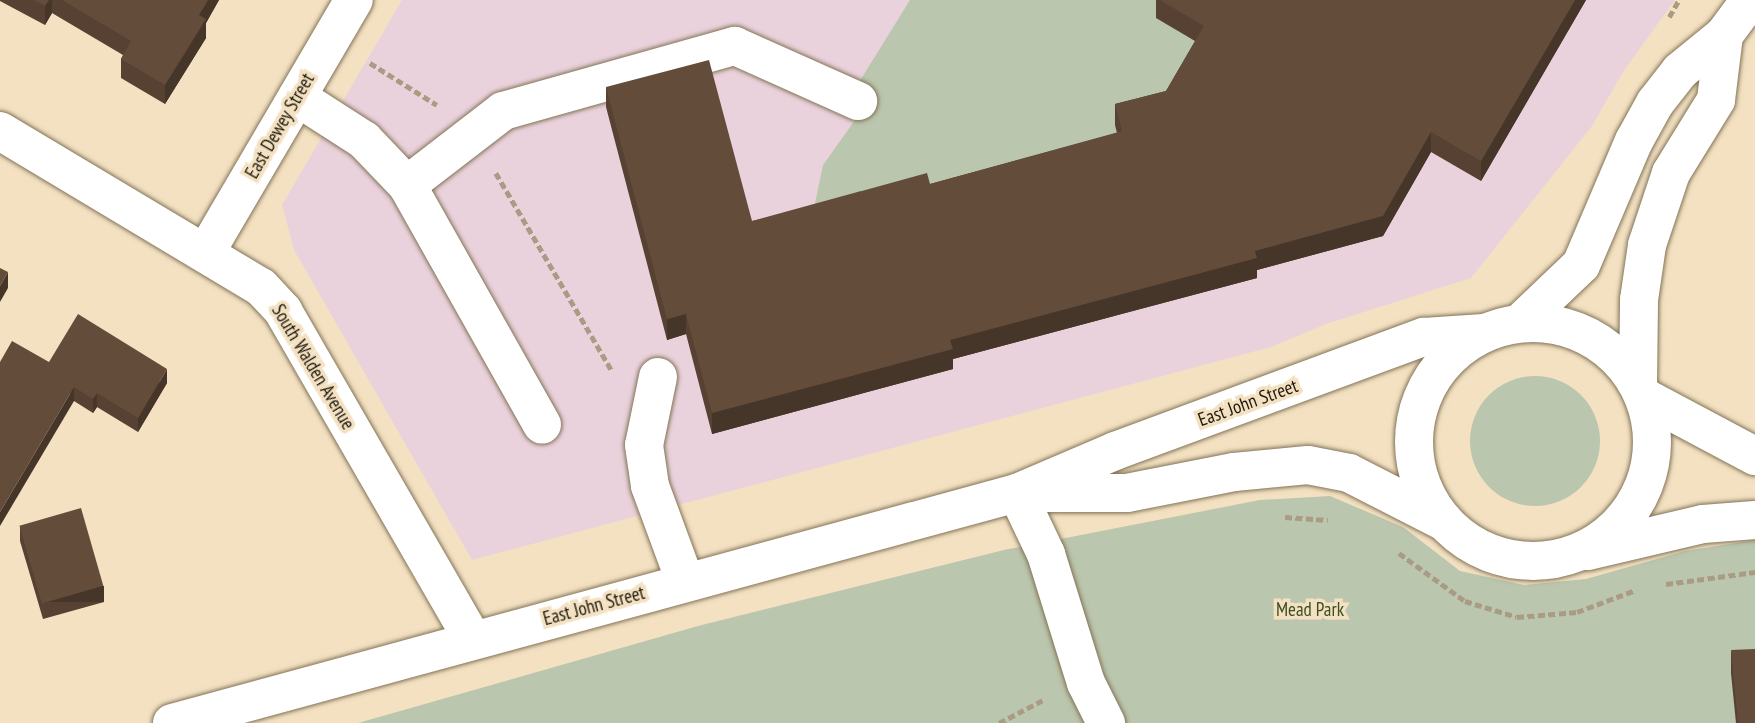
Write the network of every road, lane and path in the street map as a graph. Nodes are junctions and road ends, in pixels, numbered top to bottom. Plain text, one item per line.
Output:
1 (354, 0) edge
2 (1679, 0) edge
3 (1750, 0) edge
4 (1665, 22) dead end
5 (1724, 35) junction
6 (331, 39) junction
7 (297, 97) junction
8 (858, 101) dead end
9 (0, 131) edge
10 (473, 135) junction
11 (407, 185) junction
12 (206, 251) junction
13 (1502, 328) junction
14 (658, 377) joint
15 (1641, 391) junction
16 (542, 425) dead end
17 (1755, 456) edge
18 (1017, 493) junction
19 (1280, 517) dead end
20 (1755, 520) edge
21 (1339, 521) dead end
22 (1443, 521) junction
23 (1396, 551) dead end
24 (1579, 552) junction
25 (1755, 572) edge
26 (685, 581) junction
27 (1661, 584) dead end
28 (1636, 590) dead end
29 (472, 639) junction
30 (172, 723) edge
31 (1106, 723) edge

1 - 6 street, East Dewey Street
2 - 4 path
3 - 5 street
5 - 13 street
5 - 15 street
6 - 7 street, East Dewey Street
6 - 10 path
7 - 11 street
7 - 12 street, East Dewey Street
8 - 10 street
9 - 12 street, South Walden Avenue
10 - 11 street
10 - 14 path
11 - 16 street
12 - 29 street, South Walden Avenue
13 - 15 street
13 - 18 street, East John Street
13 - 22 street
14 - 26 street
15 - 17 street
15 - 24 street
18 - 22 street, East John Street
18 - 26 street, East John Street
18 - 31 street
19 - 21 path
20 - 24 street
22 - 24 street
23 - 28 path
25 - 27 path
26 - 29 street, East John Street
29 - 30 street, East John Street

